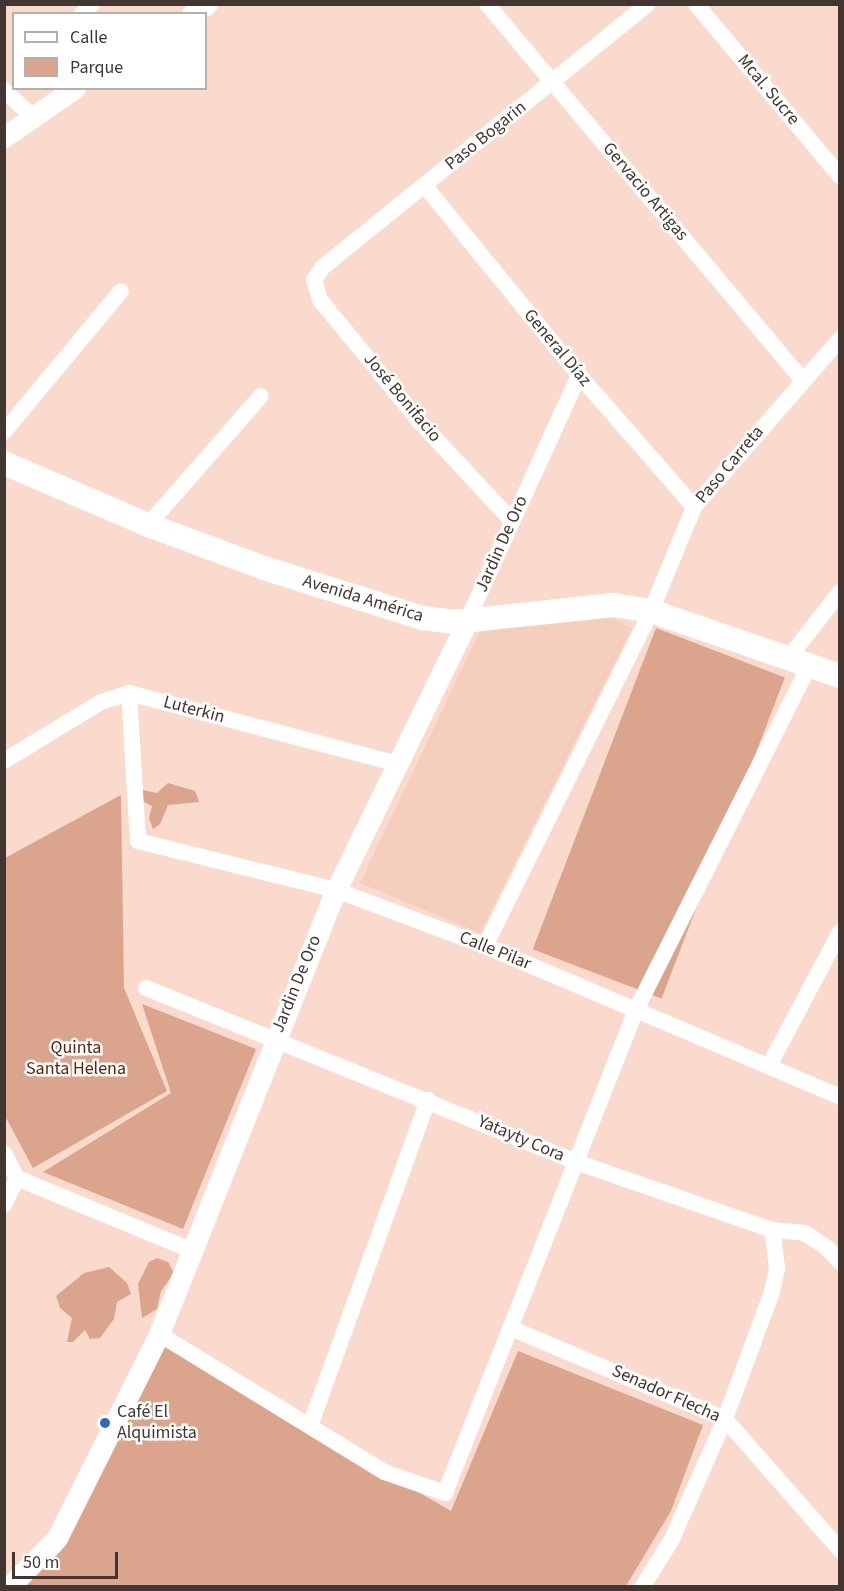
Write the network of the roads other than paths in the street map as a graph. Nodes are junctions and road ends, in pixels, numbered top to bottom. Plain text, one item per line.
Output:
1 (488, 4) edge
2 (648, 4) edge
3 (696, 4) edge
4 (553, 82) junction
5 (4, 90) edge
6 (72, 90) edge
7 (33, 117) junction
8 (4, 137) edge
9 (840, 176) edge
10 (424, 185) junction
11 (323, 267) joint
12 (121, 291) dead end
13 (840, 339) edge
14 (579, 375) junction
15 (804, 380) junction
16 (261, 396) dead end
17 (4, 432) edge
18 (4, 463) edge
19 (694, 507) junction
20 (512, 521) junction
21 (148, 525) junction
22 (840, 592) edge
23 (651, 611) junction
24 (467, 621) junction
25 (800, 660) junction
26 (840, 676) edge
27 (129, 693) junction
28 (4, 761) edge
29 (398, 764) junction
30 (336, 890) junction
31 (840, 932) edge
32 (485, 946) junction
33 (146, 988) dead end
34 (636, 1010) junction
35 (275, 1039) junction
36 (769, 1066) junction
37 (840, 1097) edge
38 (428, 1100) junction
39 (4, 1153) edge
40 (576, 1162) junction
41 (17, 1178) junction
42 (4, 1205) edge
43 (772, 1230) junction
44 (193, 1251) junction
45 (840, 1262) edge
46 (513, 1329) junction
47 (159, 1334) junction
48 (725, 1419) junction
49 (310, 1426) junction
50 (840, 1550) edge
51 (10, 1587) edge
52 (643, 1587) edge

1 - 4 street, Gervacio Artigas
2 - 4 street, Paso Bogarin
3 - 9 street, Mcal. Sucre
4 - 10 street, Paso Bogarin
4 - 15 street, Gervacio Artigas
5 - 7 street
6 - 7 street
7 - 8 street
10 - 11 street, Paso Bogarin
10 - 14 street, General Díaz
11 - 20 street, José Bonifacio
12 - 17 street
13 - 15 street, Paso Carreta
14 - 19 street, General Díaz
14 - 20 street, Jardin De Oro
15 - 19 street, Paso Carreta
16 - 21 street
18 - 21 main road, Avenida América
19 - 23 street, Paso Carreta
20 - 24 street, Jardin De Oro
21 - 24 main road, Avenida América
22 - 25 street
23 - 24 main road, Avenida América
23 - 25 main road, Avenida América
23 - 32 street, Paso Carreta
24 - 29 street, Jardin De Oro
25 - 26 main road, Avenida América
25 - 34 street
27 - 28 street
27 - 29 street, Luterkin
27 - 30 street, Calle Pilar
29 - 30 street, Jardin De Oro
30 - 32 street, Calle Pilar
30 - 35 street, Jardin De Oro
31 - 36 street
32 - 34 street, Calle Pilar
33 - 35 street, Yatayty Cora
34 - 36 street, Calle Pilar
34 - 40 street
35 - 38 street, Yatayty Cora
35 - 44 street, Jardin De Oro
36 - 37 street, Calle Pilar
38 - 40 street, Yatayty Cora
38 - 49 street
39 - 41 street
40 - 43 street, Yatayty Cora
40 - 46 street
41 - 42 street
41 - 44 street
43 - 45 street, Yatayty Cora
43 - 48 street
44 - 47 street, Jardin De Oro
46 - 48 street, Senador Flecha
46 - 49 street
47 - 49 street
47 - 51 street, Jardin De Oro
48 - 50 street, Senador Flecha
48 - 52 street

